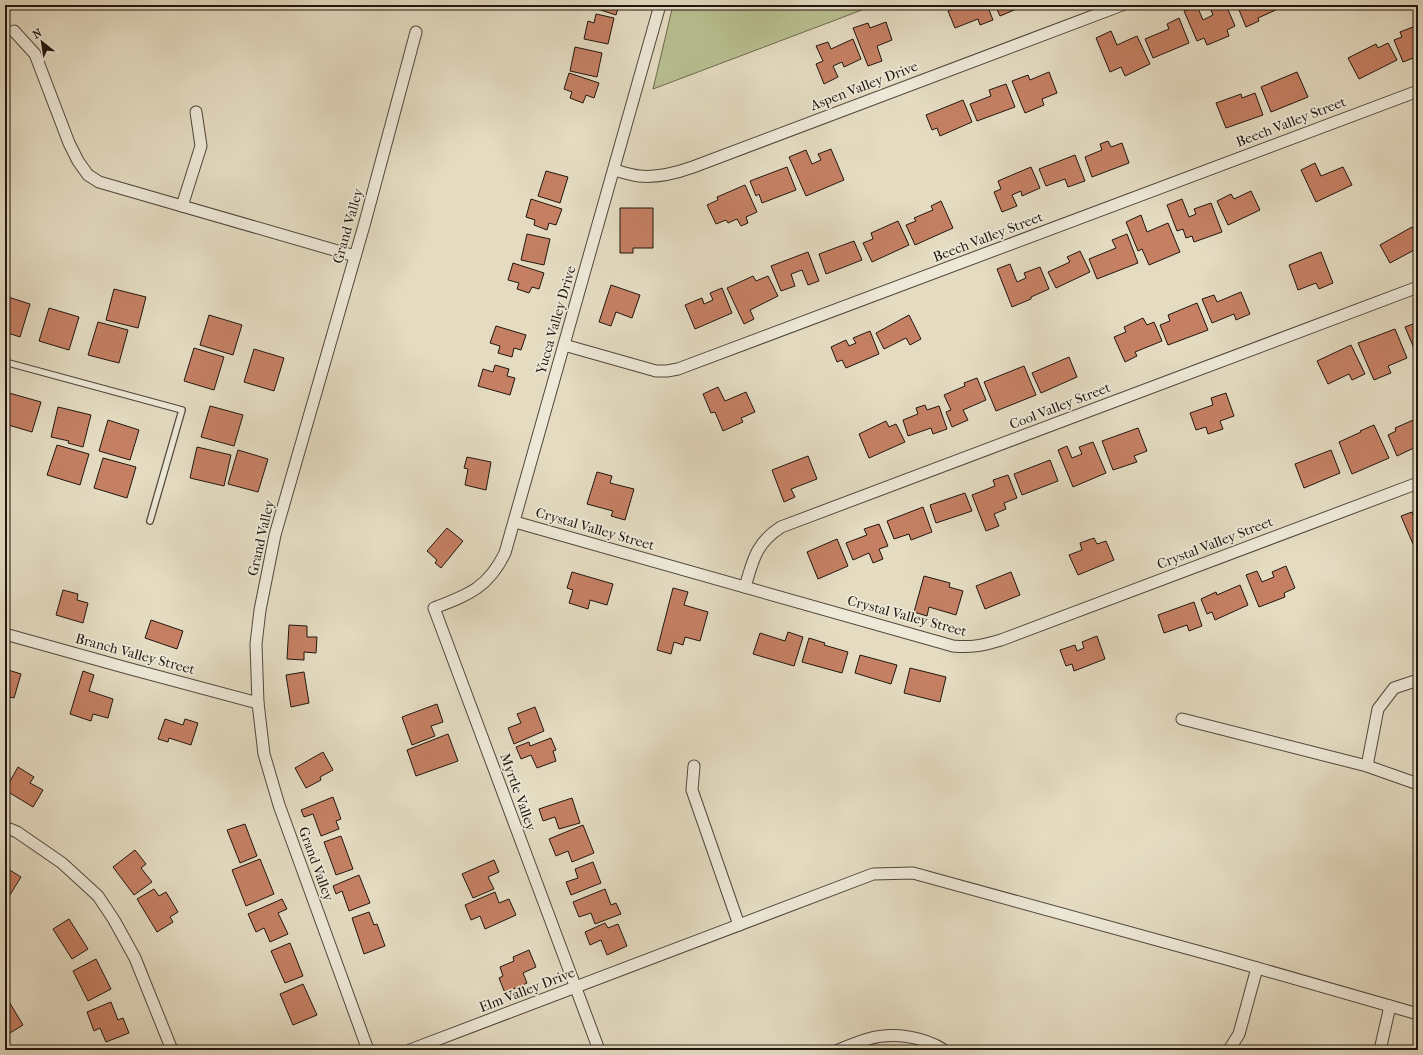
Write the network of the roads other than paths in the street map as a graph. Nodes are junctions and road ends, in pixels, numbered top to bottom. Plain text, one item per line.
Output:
1 (660, 5) edge
2 (1122, 5) edge
3 (14, 31) dead end
4 (416, 32) dead end
5 (1418, 91) edge
6 (196, 112) dead end
7 (614, 170) junction
8 (182, 206) junction
9 (355, 256) junction
10 (1418, 288) edge
11 (564, 346) junction
12 (5, 362) edge
13 (1418, 483) edge
14 (150, 521) dead end
15 (515, 522) junction
16 (745, 587) junction
17 (434, 608) joint
18 (5, 634) edge
19 (1418, 680) edge
20 (258, 703) junction
21 (1182, 719) dead end
22 (694, 766) dead end
23 (1367, 766) junction
24 (1418, 784) edge
25 (5, 827) edge
26 (739, 926) junction
27 (1257, 968) junction
28 (575, 987) junction
29 (1390, 1006) junction
30 (1418, 1014) edge
31 (172, 1050) edge
32 (368, 1050) edge
33 (410, 1050) edge
34 (599, 1050) edge
35 (838, 1050) edge
36 (944, 1050) edge
37 (1229, 1050) edge
38 (1380, 1050) edge

1 - 7 street, Yucca Valley Drive
2 - 7 street, Aspen Valley Drive
3 - 8 street
4 - 9 street, Grand Valley
5 - 11 street, Beech Valley Street
6 - 8 street
7 - 11 street, Yucca Valley Drive
8 - 9 street
9 - 20 street, Grand Valley
10 - 16 street, Cool Valley Street
11 - 15 street, Yucca Valley Drive
12 - 14 lane
13 - 16 street, Crystal Valley Street
15 - 16 street, Crystal Valley Street
15 - 17 street, Yucca Valley Drive
17 - 28 street, Myrtle Valley
18 - 20 street, Branch Valley Street
19 - 23 street
20 - 32 street, Grand Valley
21 - 23 street
22 - 26 street
23 - 24 street
25 - 31 street
26 - 27 street, Elm Valley Drive
26 - 28 street, Elm Valley Drive
27 - 29 street, Elm Valley Drive
27 - 37 street
28 - 33 street, Elm Valley Drive
28 - 34 street, Myrtle Valley
29 - 30 street, Elm Valley Drive
29 - 38 street
35 - 36 street

